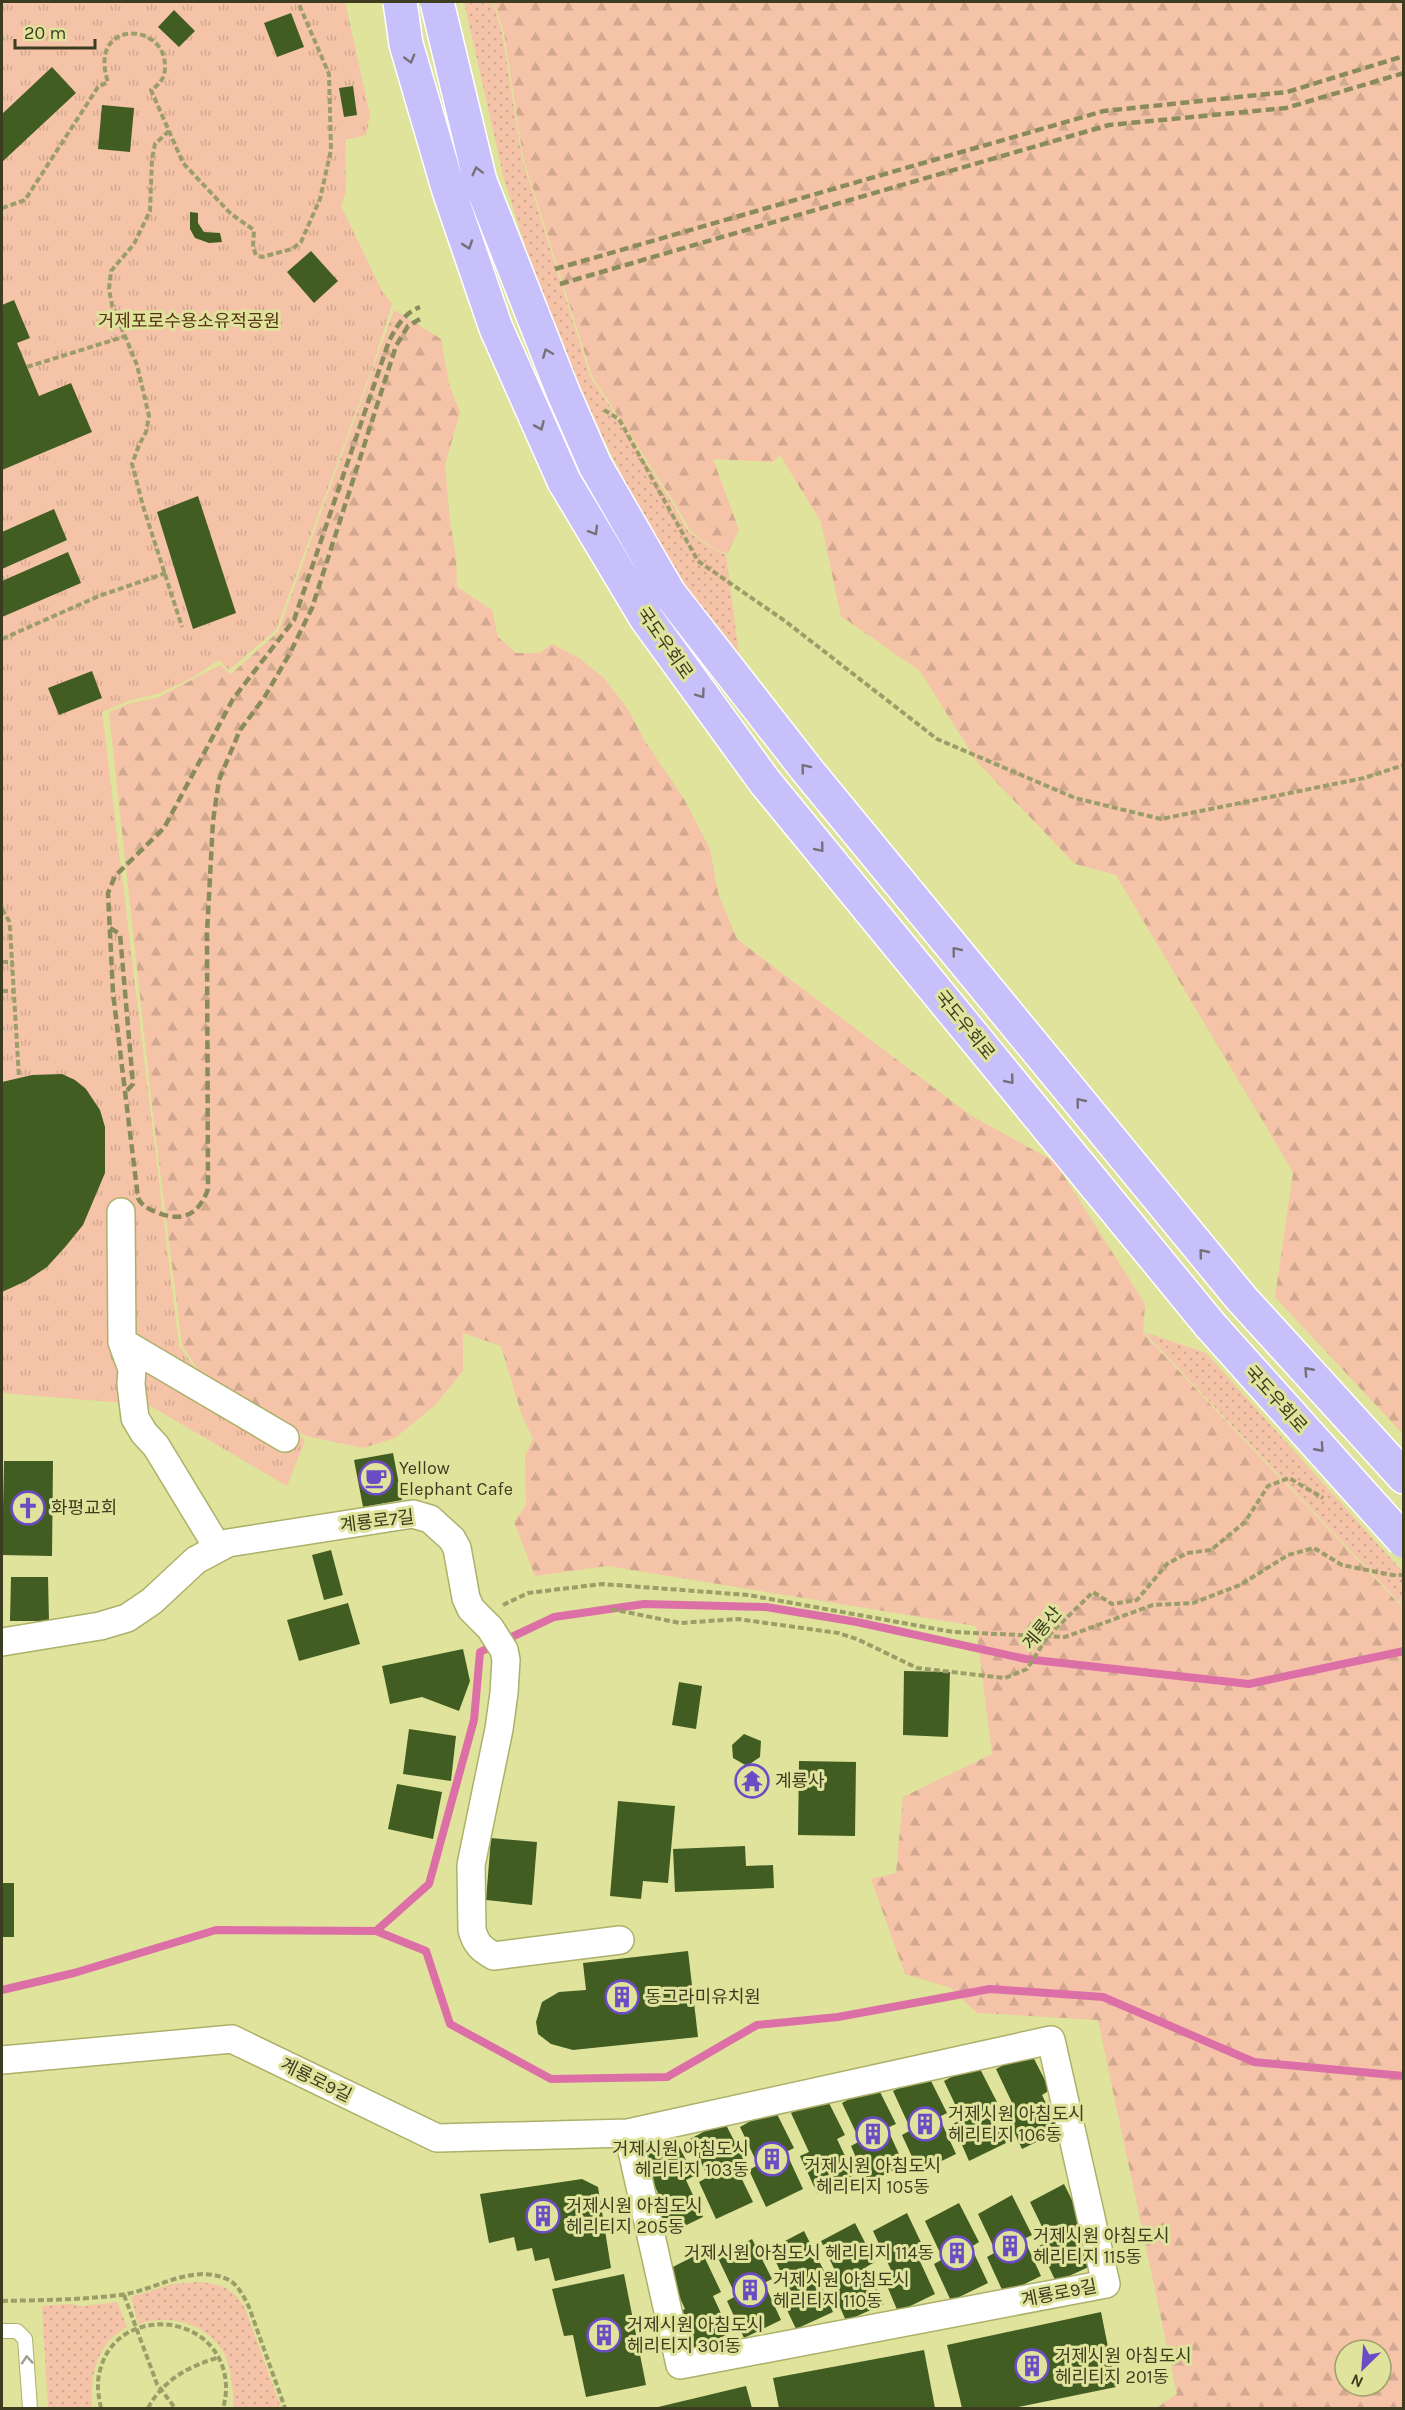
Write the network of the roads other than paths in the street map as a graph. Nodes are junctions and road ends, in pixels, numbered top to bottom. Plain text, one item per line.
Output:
1 (400, 2) edge
2 (436, 2) edge
3 (121, 1212) dead end
4 (122, 1342) junction
5 (285, 1438) dead end
6 (1404, 1477) edge
7 (1404, 1541) edge
8 (218, 1548) junction
9 (2, 1642) edge
10 (620, 1940) dead end
11 (2, 2060) edge
12 (628, 2133) junction
13 (2, 2331) edge
14 (30, 2409) edge

1 -> 7 highway, 국도우회로, bridge
6 -> 2 highway, 국도우회로, bridge
3 - 4 street
4 - 5 street
4 - 8 street
8 - 9 street, 계룡로7길
8 - 10 street, 계룡로7길
11 - 12 street, 계룡로9길
12 - 12 street, 계룡로9길
14 -> 13 lane

